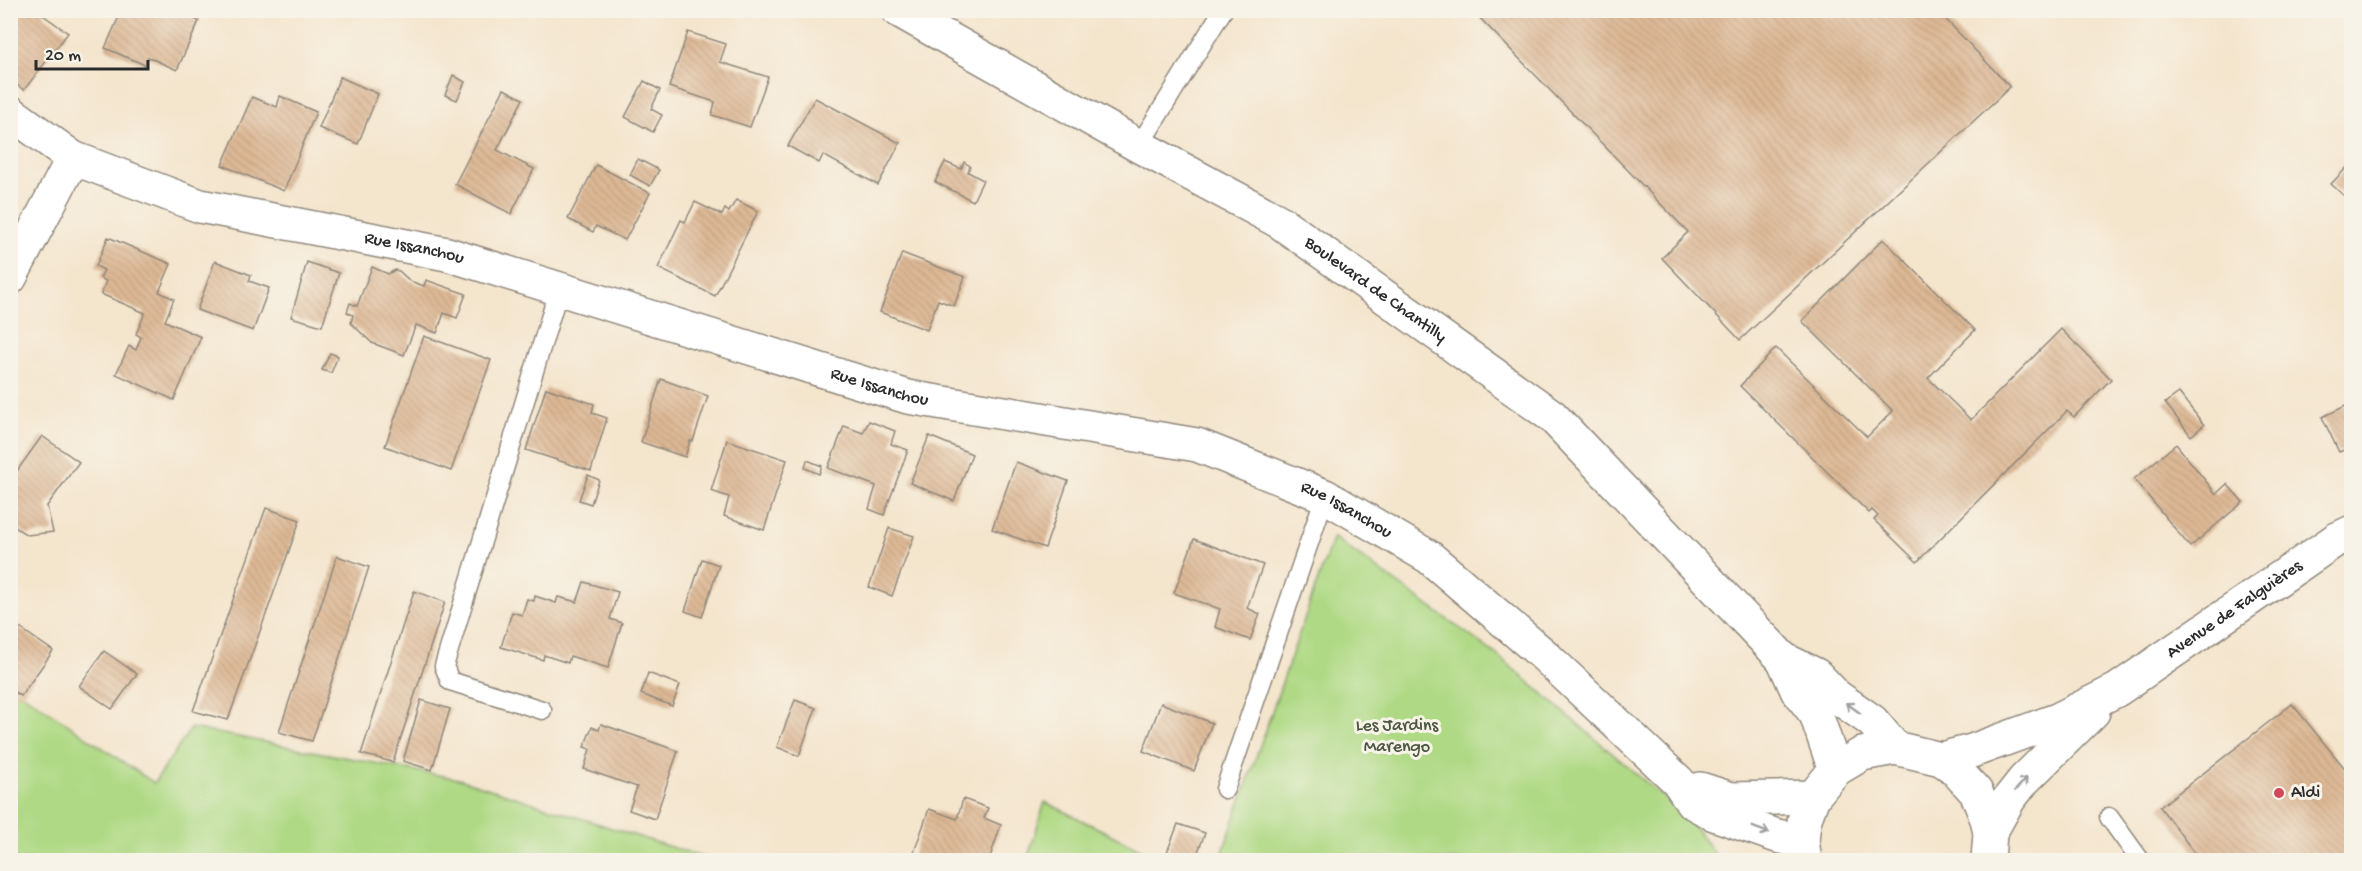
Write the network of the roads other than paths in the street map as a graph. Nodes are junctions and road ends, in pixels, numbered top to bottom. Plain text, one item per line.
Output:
1 (898, 10) edge
2 (1223, 10) edge
3 (10, 112) edge
4 (1139, 146) junction
5 (74, 158) junction
6 (10, 278) edge
7 (559, 289) junction
8 (1325, 496) junction
9 (2352, 532) edge
10 (1783, 659) junction
11 (2117, 690) junction
12 (542, 710) dead end
13 (1895, 748) junction
14 (1941, 759) junction
15 (1835, 770) junction
16 (1678, 780) junction
17 (1225, 789) dead end
18 (1813, 796) junction
19 (2109, 817) dead end
20 (1989, 847) edge
21 (1803, 851) edge
22 (2140, 861) edge

1 - 4 street, Boulevard de Chantilly
2 - 4 lane
3 - 5 street, Rue Issanchou
4 - 10 street, Boulevard de Chantilly
5 - 6 street
5 - 7 street, Rue Issanchou
7 - 8 street, Rue Issanchou
7 - 12 lane
8 - 16 street, Rue Issanchou
8 - 17 lane
9 - 11 street, Avenue de Falguières
13 -> 10 street, Boulevard de Chantilly
10 - 15 street, Boulevard de Chantilly
11 - 14 street, Avenue de Falguières
20 -> 11 street, Avenue de Falguières
13 - 14 street
13 - 15 street
14 - 20 street
15 - 18 street
16 - 18 street
16 -> 21 street
18 - 21 street
19 - 22 lane

